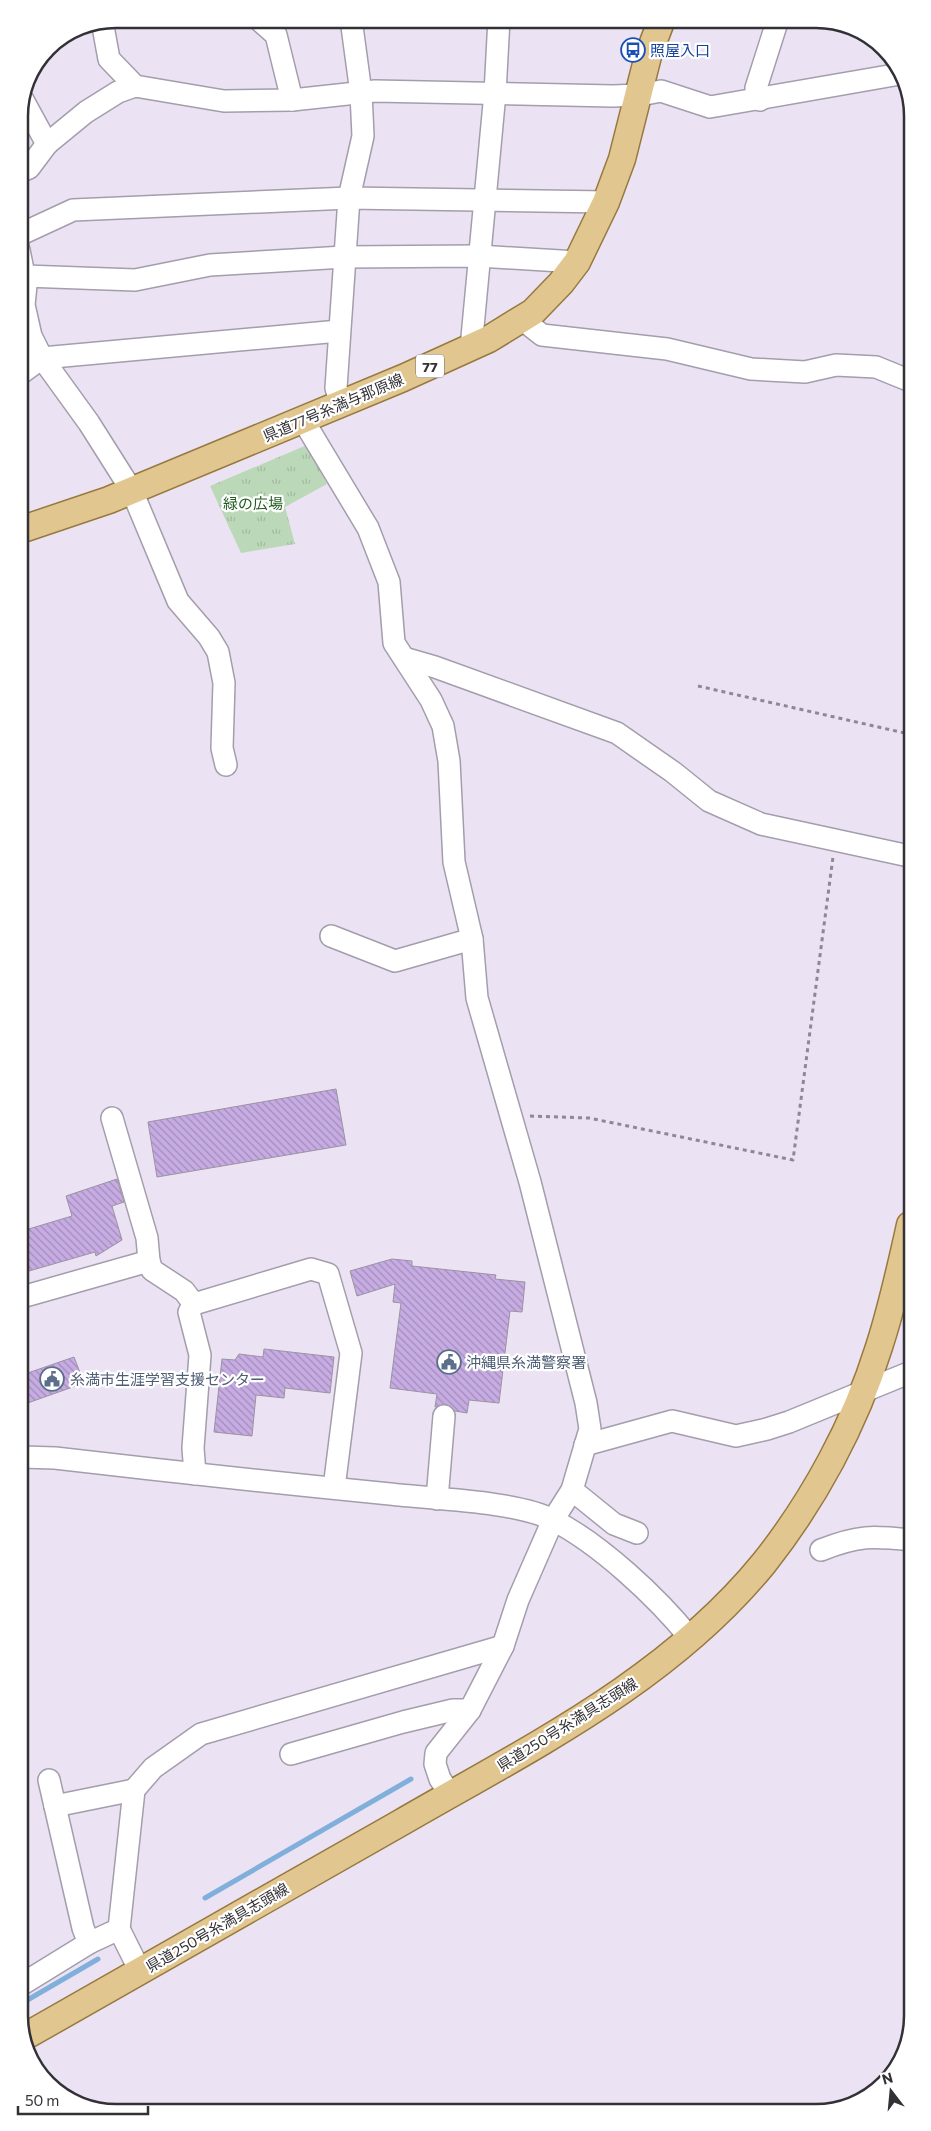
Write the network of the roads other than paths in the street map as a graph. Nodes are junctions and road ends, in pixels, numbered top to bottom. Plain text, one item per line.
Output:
1 (103, 28) edge
2 (268, 28) edge
3 (352, 28) edge
4 (499, 28) edge
5 (659, 28) edge
6 (775, 28) edge
7 (893, 75) edge
8 (135, 86) junction
9 (362, 92) junction
10 (495, 93) junction
11 (640, 95) junction
12 (292, 100) junction
13 (760, 100) junction
14 (28, 109) edge
15 (47, 144) junction
16 (28, 168) edge
17 (349, 198) junction
18 (485, 200) junction
19 (606, 202) junction
20 (28, 231) edge
21 (480, 256) junction
22 (344, 257) junction
23 (577, 262) junction
24 (28, 276) edge
25 (523, 320) junction
26 (28, 326) edge
27 (339, 330) junction
28 (471, 348) junction
29 (42, 358) junction
30 (28, 368) edge
31 (904, 378) edge
32 (341, 404) junction
33 (303, 420) junction
34 (132, 491) junction
35 (28, 527) edge
36 (404, 658) junction
37 (226, 765) dead end
38 (904, 855) edge
39 (331, 936) dead end
40 (472, 939) junction
41 (112, 1118) dead end
42 (904, 1249) edge
43 (149, 1261) junction
44 (28, 1295) edge
45 (194, 1304) junction
46 (904, 1374) edge
47 (863, 1391) junction
48 (444, 1416) dead end
49 (585, 1445) junction
50 (28, 1457) edge
51 (195, 1474) junction
52 (334, 1488) junction
53 (572, 1490) junction
54 (437, 1499) junction
55 (553, 1520) junction
56 (637, 1533) dead end
57 (904, 1539) edge
58 (821, 1550) dead end
59 (690, 1638) junction
60 (503, 1646) junction
61 (470, 1710) junction
62 (291, 1754) dead end
63 (49, 1780) dead end
64 (134, 1790) junction
65 (450, 1794) junction
66 (55, 1806) junction
67 (119, 1929) junction
68 (89, 1943) junction
69 (140, 1971) junction
70 (28, 1980) edge
71 (29, 2035) edge

1 - 8 street
2 - 12 street
3 - 9 street
4 - 10 street
5 - 11 main road, 県道77号糸満与那原線 / 77
6 - 13 street
7 - 13 street
8 - 12 street
8 - 15 street
9 - 10 street
9 - 12 street
9 - 17 street
10 - 11 street
10 - 18 street
11 - 13 street
11 - 19 main road, 県道77号糸満与那原線 / 77
14 - 15 street
15 - 16 street
17 - 18 street
17 - 20 street
17 - 22 street
18 - 19 street
18 - 21 street
19 - 23 main road, 県道77号糸満与那原線 / 77
21 - 22 street
21 - 23 street
21 - 28 street
22 - 24 street
22 - 27 street
23 - 25 main road, 県道77号糸満与那原線 / 77
25 - 28 main road, 県道77号糸満与那原線 / 77
25 - 31 street
26 - 29 street
27 - 29 street
27 - 32 street
28 - 32 main road, 県道77号糸満与那原線 / 77
29 - 30 street
29 - 34 street
32 - 33 main road, 県道77号糸満与那原線 / 77
33 - 34 main road, 県道77号糸満与那原線 / 77
33 - 36 street
34 - 35 main road, 県道77号糸満与那原線 / 77
34 - 37 street
36 - 38 street
36 - 40 street
39 - 40 street
40 - 49 street
41 - 43 street
42 - 47 main road, 県道250号糸満具志頭線
43 - 44 street
43 - 45 street
45 - 51 street
45 - 52 street
46 - 47 street
47 - 49 street
47 - 59 main road, 県道250号糸満具志頭線
48 - 54 street
49 - 53 street
50 - 51 street
51 - 52 street
52 - 54 street
53 - 55 street
53 - 56 street
54 - 55 street
55 - 59 street
55 - 60 street
57 - 58 street
59 - 65 main road, 県道250号糸満具志頭線
60 - 61 street
60 - 64 street
61 - 62 street
61 - 65 street
63 - 66 street
64 - 66 street
64 - 67 street
65 - 69 main road, 県道250号糸満具志頭線
66 - 68 street
67 - 68 street
67 - 69 street
68 - 70 street
69 - 71 main road, 県道250号糸満具志頭線

